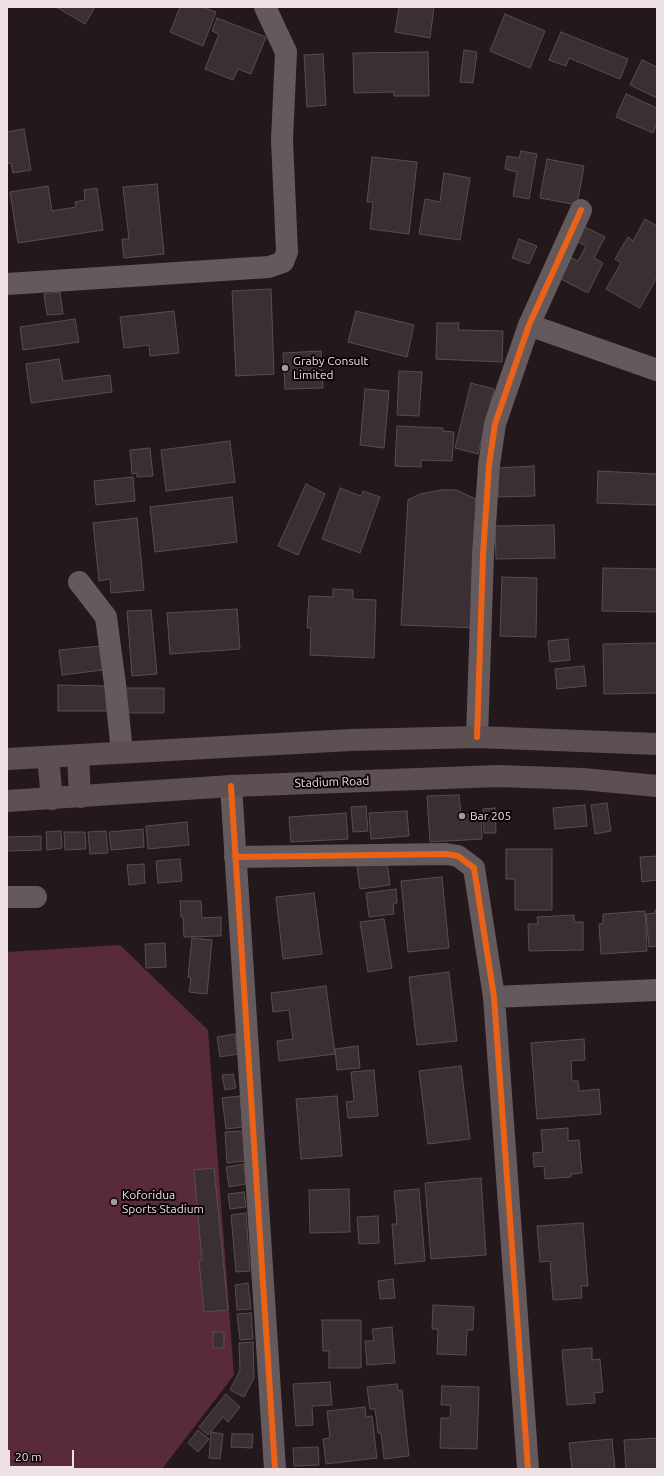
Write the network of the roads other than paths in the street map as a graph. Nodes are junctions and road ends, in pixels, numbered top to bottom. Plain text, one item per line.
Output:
1 (265, 7) edge
2 (581, 210) dead end
3 (7, 284) edge
4 (529, 326) junction
5 (657, 370) edge
6 (79, 582) dead end
7 (478, 737) junction
8 (657, 744) edge
9 (122, 752) junction
10 (78, 756) junction
11 (48, 757) junction
12 (7, 759) edge
13 (231, 786) junction
14 (657, 786) edge
15 (80, 796) junction
16 (52, 799) junction
17 (7, 801) edge
18 (235, 857) junction
19 (7, 897) edge
20 (36, 897) dead end
21 (657, 990) edge
22 (494, 997) junction
23 (275, 1469) edge
24 (528, 1469) edge

1 - 3 street
2 - 4 street
4 - 5 street
4 - 7 street
6 - 9 street
7 - 8 main road
7 - 9 main road
9 - 10 main road
10 - 11 main road
10 - 15 main road
11 - 12 main road
11 - 16 main road
13 - 14 main road, Stadium Road
13 - 15 main road, Stadium Road
13 - 18 street
15 - 16 main road, Stadium Road
16 - 17 main road, Stadium Road
18 - 22 street
18 - 23 street
19 - 20 street
21 - 22 street
22 - 24 street

